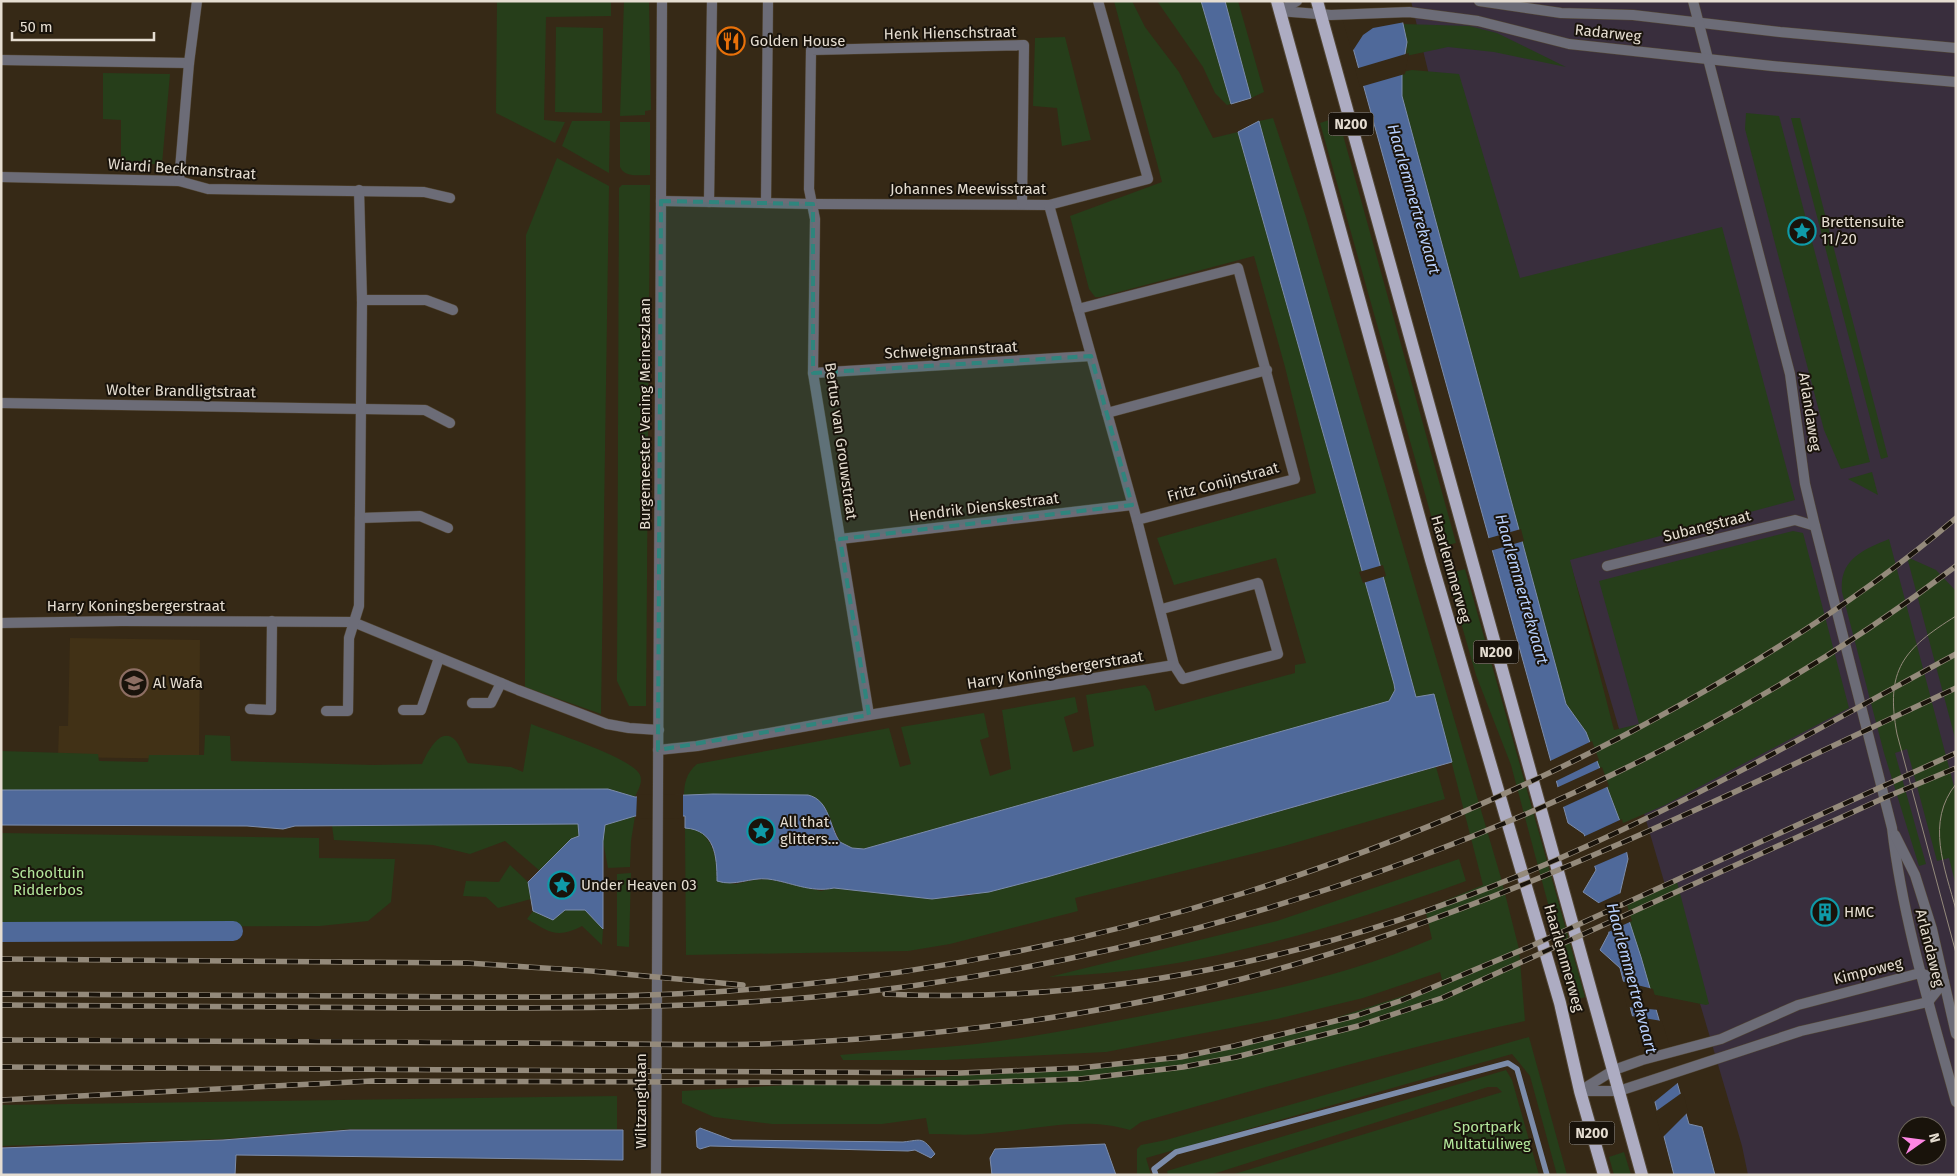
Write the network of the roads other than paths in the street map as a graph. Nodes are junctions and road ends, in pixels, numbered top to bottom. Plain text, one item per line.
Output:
1 (197, 1) edge
2 (662, 1) edge
3 (712, 1) edge
4 (768, 1) edge
5 (1098, 1) edge
6 (1297, 1) edge
7 (1317, 1) edge
8 (1479, 1) edge
9 (1692, 1) edge
10 (1278, 6) edge
11 (1326, 15) junction
12 (1698, 22) junction
13 (1956, 48) edge
14 (811, 50) joint
15 (1708, 59) junction
16 (1, 60) edge
17 (189, 62) junction
18 (1956, 82) edge
19 (1, 177) edge
20 (179, 181) junction
21 (359, 190) junction
22 (450, 198) dead end
23 (661, 201) junction
24 (708, 202) junction
25 (766, 203) junction
26 (813, 204) junction
27 (1022, 204) junction
28 (1050, 206) junction
29 (362, 300) junction
30 (1078, 309) junction
31 (453, 310) dead end
32 (1091, 356) junction
33 (1267, 370) junction
34 (813, 373) junction
35 (1, 403) edge
36 (360, 409) junction
37 (1108, 413) junction
38 (450, 423) dead end
39 (1132, 505) junction
40 (360, 518) junction
41 (1137, 520) junction
42 (1814, 526) junction
43 (448, 528) dead end
44 (840, 539) junction
45 (1607, 566) dead end
46 (1162, 609) junction
47 (272, 621) junction
48 (353, 622) junction
49 (1, 623) edge
50 (439, 658) junction
51 (1174, 665) junction
52 (501, 683) junction
53 (472, 703) dead end
54 (250, 709) dead end
55 (404, 710) dead end
56 (326, 711) dead end
57 (869, 715) junction
58 (659, 730) junction
59 (658, 750) junction
60 (657, 827) joint
61 (1892, 828) junction
62 (1920, 973) junction
63 (1944, 982) junction
64 (1928, 1002) junction
65 (1956, 1034) edge
66 (1614, 1070) junction
67 (1580, 1091) junction
68 (1619, 1091) junction
69 (1956, 1102) edge
70 (656, 1175) edge
71 (1604, 1175) edge
72 (1642, 1175) edge

1 - 17 street
2 - 23 street, Burgemeester Vening Meineszlaan
3 - 24 street
4 - 25 street
5 - 28 street, Johannes Meewisstraat
6 - 10 street
7 - 11 main road, Haarlemmerweg / N200
8 - 12 street, Radarweg
9 - 12 street, Arlandaweg
10 - 11 street, Radarweg
10 - 67 main road, Haarlemmerweg / N200
11 - 15 street, Radarweg
11 - 66 main road, Haarlemmerweg / N200
12 - 13 street, Radarweg
12 - 15 street, Arlandaweg
14 - 26 street, Bertus van Grouwstraat
14 - 27 street, Henk Hienschstraat
15 - 18 street, Radarweg
15 - 42 street, Arlandaweg
16 - 17 street
17 - 20 street
19 - 20 street, Wiardi Beckmanstraat
20 - 21 street, Wiardi Beckmanstraat
21 - 22 street, Wiardi Beckmanstraat
21 - 29 street
23 - 24 street, Johannes Meewisstraat
23 - 58 street, Burgemeester Vening Meineszlaan
24 - 25 street, Johannes Meewisstraat
25 - 26 street, Johannes Meewisstraat
26 - 27 street, Johannes Meewisstraat
26 - 34 street, Bertus van Grouwstraat
27 - 28 street, Johannes Meewisstraat
28 - 30 street
29 - 31 street
29 - 36 street
30 - 32 street
30 - 33 street, Fritz Conijnstraat
32 - 34 street, Schweigmannstraat
32 - 37 street
33 - 37 street
33 - 41 street, Fritz Conijnstraat
34 - 44 street, Bertus van Grouwstraat
35 - 36 street, Wolter Brandligtstraat
36 - 38 street, Wolter Brandligtstraat
36 - 40 street
37 - 39 street
39 - 41 street
39 - 44 street, Hendrik Dienskestraat
40 - 43 street
40 - 48 street
41 - 46 street
42 - 45 street, Subangstraat
42 - 61 street, Arlandaweg
44 - 57 street, Bertus van Grouwstraat
46 - 51 street
46 - 51 street
47 - 48 street, Harry Koningsbergerstraat
47 - 49 street, Harry Koningsbergerstraat
47 - 54 street
48 - 50 street, Harry Koningsbergerstraat
48 - 56 street
50 - 52 street, Harry Koningsbergerstraat
50 - 55 street
51 - 57 street, Harry Koningsbergerstraat
52 - 53 street
52 - 58 street, Harry Koningsbergerstraat
57 - 59 street, Harry Koningsbergerstraat
58 - 59 street, Burgemeester Vening Meineszlaan
59 - 60 street, Burgemeester Vening Meineszlaan
60 - 70 street, Wiltzanghlaan
61 - 62 street, Arlandaweg
61 - 63 street, Arlandaweg
62 - 63 street, Kimpoweg
62 - 64 street, Arlandaweg
62 - 66 street, Kimpoweg
63 - 64 street
63 - 65 street, Arlandaweg
64 - 68 street
64 - 69 street, Arlandaweg
66 - 67 street, Kimpoweg
66 - 68 main road, Haarlemmerweg / N200
67 - 68 street
67 - 71 main road, Haarlemmerweg / N200
68 - 72 main road, Haarlemmerweg / N200

